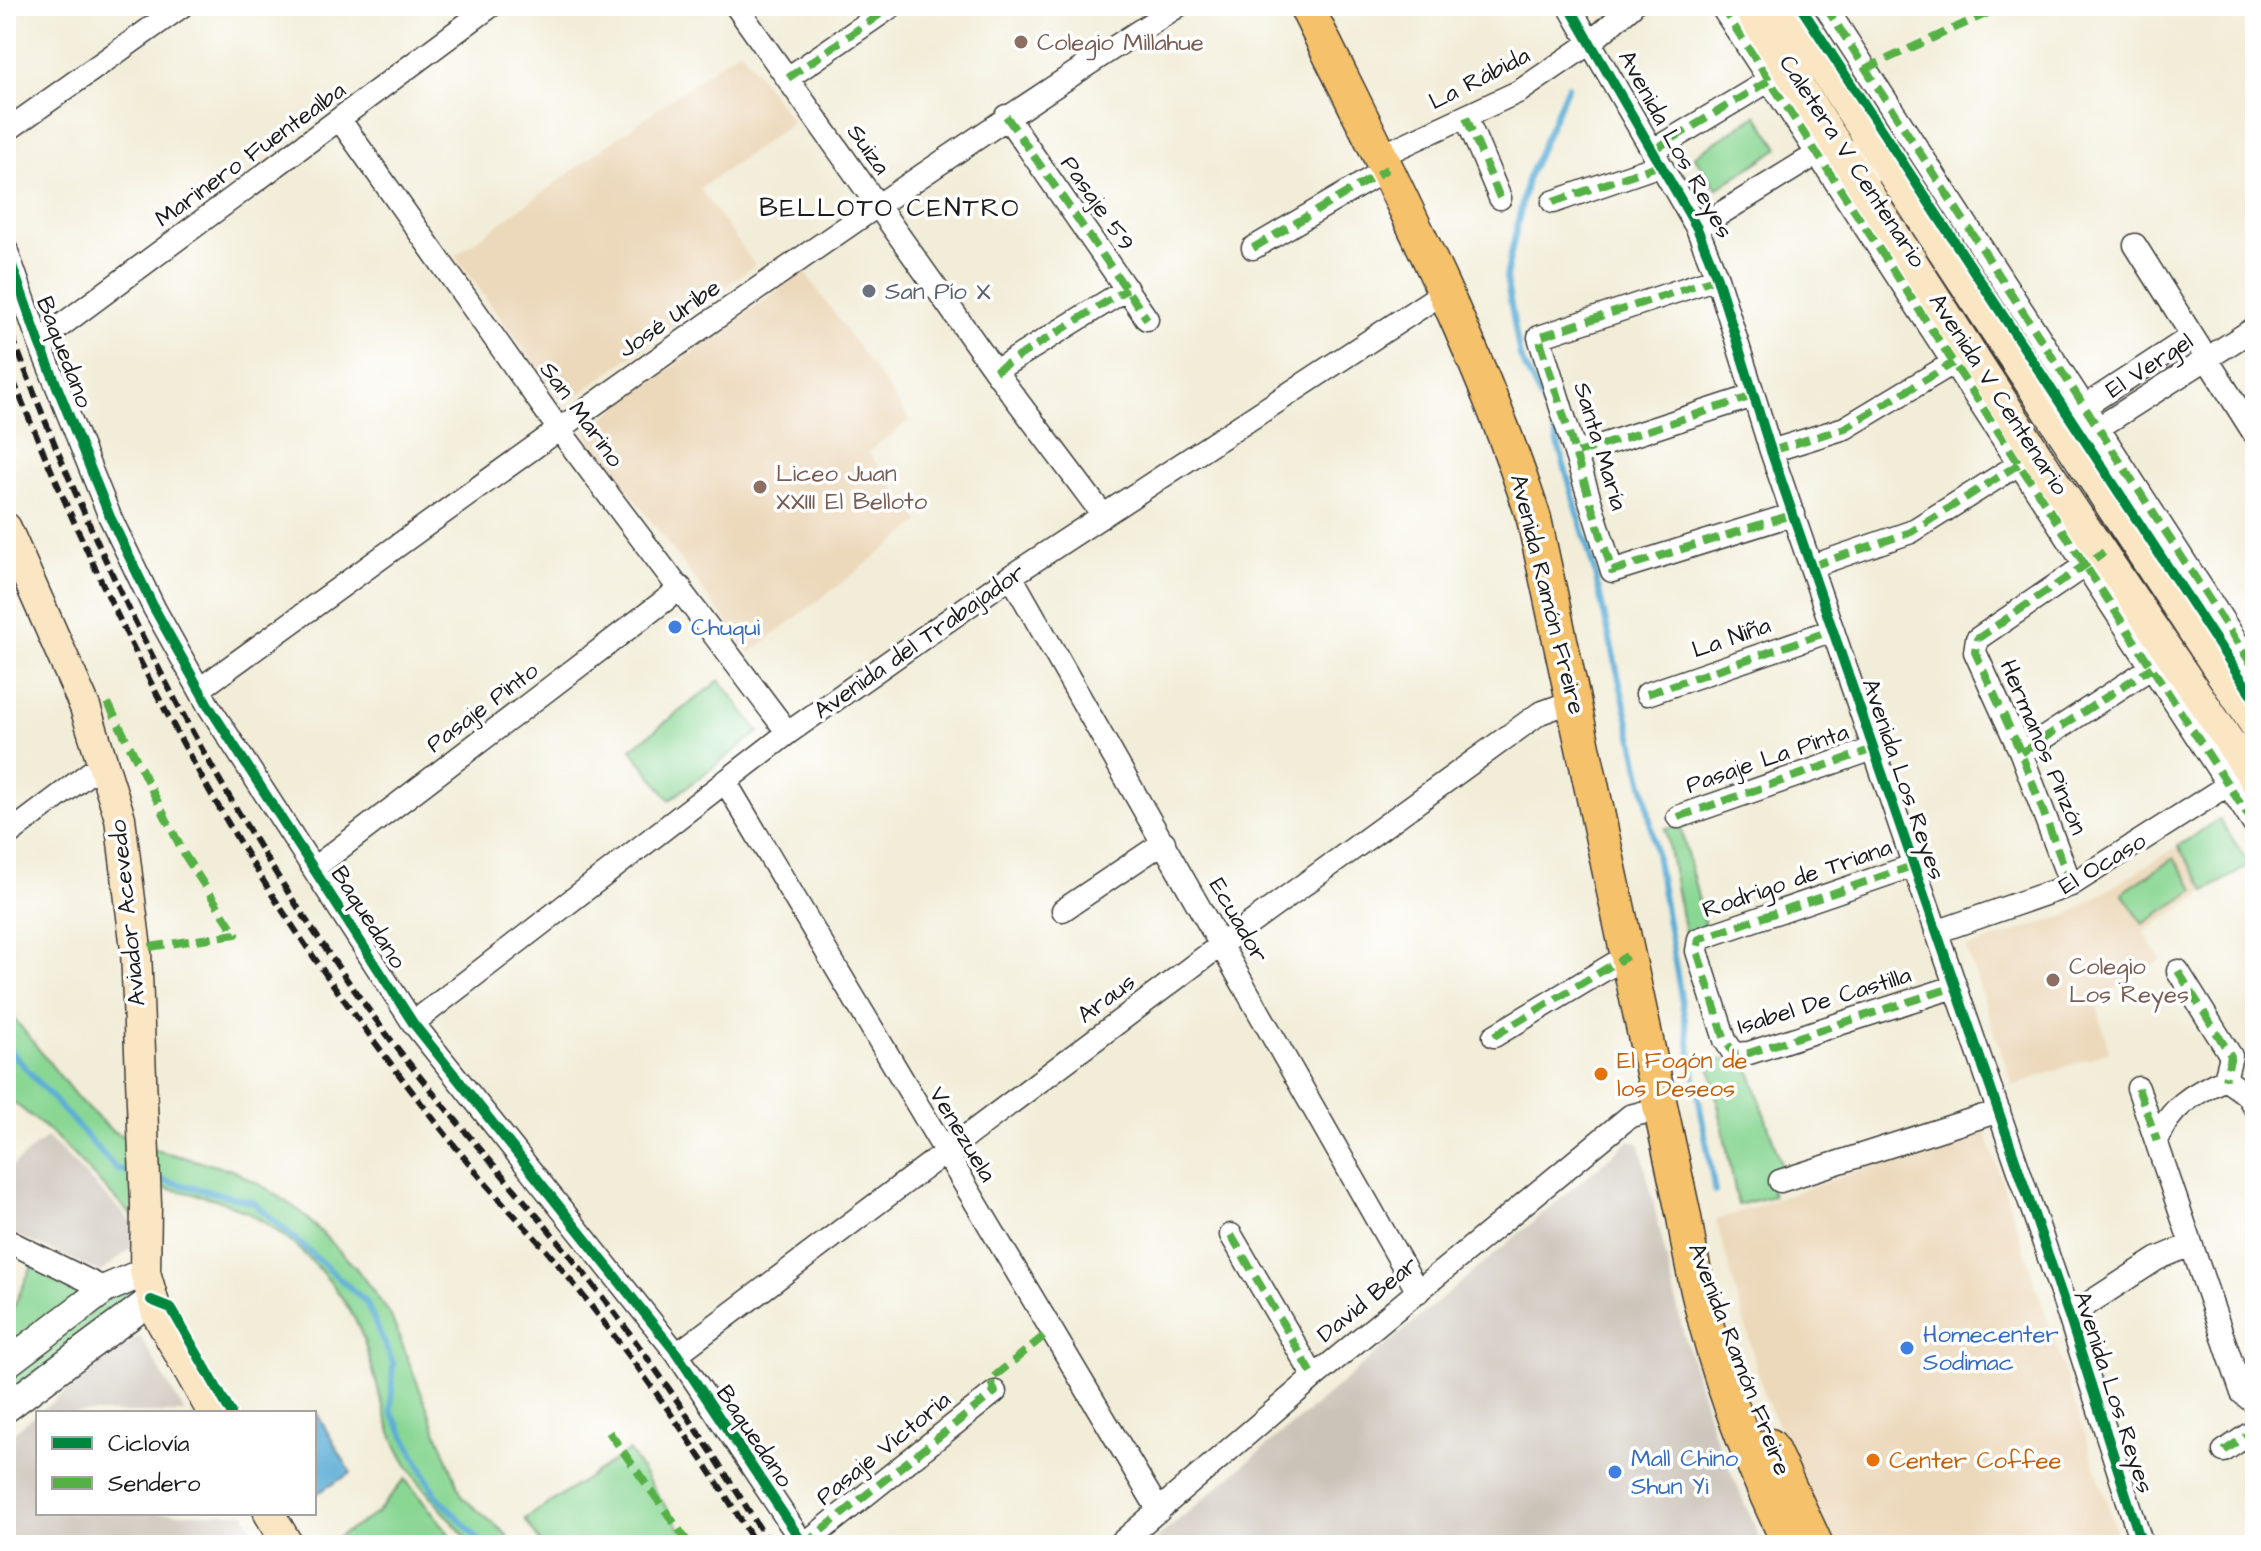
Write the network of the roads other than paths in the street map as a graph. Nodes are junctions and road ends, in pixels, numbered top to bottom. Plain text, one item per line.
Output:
1 (182, 6) edge
2 (491, 6) edge
3 (736, 6) edge
4 (892, 6) edge
5 (1178, 6) edge
6 (1306, 6) edge
7 (1569, 6) edge
8 (1632, 6) edge
9 (1721, 6) edge
10 (1747, 6) edge
11 (1782, 6) edge
12 (1825, 6) edge
13 (1590, 43) junction
14 (788, 78) junction
15 (1770, 80) junction
16 (1006, 116) junction
17 (1466, 117) junction
18 (340, 120) junction
19 (6, 131) edge
20 (1826, 149) junction
21 (1656, 158) junction
22 (1384, 163) junction
23 (1896, 178) junction
24 (1500, 198) dead end
25 (1553, 202) dead end
26 (876, 204) junction
27 (1697, 228) junction
28 (2135, 245) dead end
29 (1253, 248) dead end
30 (6, 249) edge
31 (1717, 278) junction
32 (1127, 289) junction
33 (1447, 290) junction
34 (1147, 319) dead end
35 (2255, 328) edge
36 (2192, 336) junction
37 (39, 342) junction
38 (2206, 360) junction
39 (1953, 363) junction
40 (995, 371) junction
41 (1753, 396) junction
42 (2082, 408) junction
43 (558, 428) junction
44 (2097, 429) junction
45 (2064, 435) junction
46 (2255, 435) edge
47 (1771, 451) junction
48 (1578, 453) junction
49 (2019, 464) junction
50 (1794, 514) junction
51 (1103, 515) junction
52 (6, 528) edge
53 (2094, 559) junction
54 (1812, 566) junction
55 (1011, 576) junction
56 (681, 588) junction
57 (1833, 630) junction
58 (2152, 667) junction
59 (2255, 670) edge
60 (200, 689) junction
61 (1647, 694) dead end
62 (1576, 700) junction
63 (2255, 725) edge
64 (788, 733) junction
65 (1873, 749) junction
66 (2021, 753) junction
67 (104, 762) junction
68 (2247, 776) edge
69 (725, 781) junction
70 (1678, 817) dead end
71 (2255, 826) edge
72 (6, 836) edge
73 (1164, 842) junction
74 (1912, 866) junction
75 (314, 868) junction
76 (2071, 885) junction
77 (1063, 910) dead end
78 (1936, 932) junction
79 (1699, 939) joint
80 (1222, 944) junction
81 (1627, 956) junction
82 (2178, 971) dead end
83 (1954, 987) junction
84 (413, 1023) junction
85 (1494, 1036) dead end
86 (2225, 1079) junction
87 (2138, 1088) dead end
88 (2255, 1108) edge
89 (1658, 1109) junction
90 (1999, 1111) junction
91 (2157, 1141) junction
92 (943, 1151) junction
93 (1780, 1181) dead end
94 (1684, 1217) junction
95 (1231, 1235) dead end
96 (6, 1240) edge
97 (2190, 1245) junction
98 (148, 1286) junction
99 (105, 1289) junction
100 (1418, 1292) junction
101 (2069, 1316) junction
102 (677, 1354) junction
103 (6, 1364) edge
104 (1314, 1377) junction
105 (995, 1392) dead end
106 (2255, 1404) edge
107 (6, 1408) edge
108 (212, 1411) edge
109 (2255, 1430) edge
110 (2224, 1451) dead end
111 (1159, 1511) junction
112 (270, 1515) edge
113 (288, 1545) edge
114 (804, 1545) edge
115 (1118, 1545) edge
116 (1790, 1545) edge
117 (1816, 1545) edge
118 (2142, 1545) edge

1 - 19 street
2 - 18 street, Marinero Fuentealba
3 - 14 street, Suiza
4 - 14 street
5 - 16 street, José Uribe
6 - 22 main road, Avenida Ramón Freire
7 - 13 street, Avenida Los Reyes
8 - 13 street, La Rábida
9 - 15 street, Caletera V Centenario
10 - 20 main road, Avenida V Centenario
11 - 23 main road, Avenida V Centenario
12 - 42 street
13 - 17 street, La Rábida
13 - 21 street, Avenida Los Reyes
14 - 26 street, Suiza
15 - 20 street, Caletera V Centenario
15 - 21 street
16 - 26 street, José Uribe
16 - 32 street, Pasaje 59
17 - 22 street, La Rábida
17 - 24 street
18 - 37 street, Marinero Fuentealba
18 - 43 street, San Marino
20 - 23 street
20 - 27 street
20 - 39 street, Caletera V Centenario
20 - 53 main road, Avenida V Centenario
21 - 25 street
21 - 27 street, Avenida Los Reyes
22 - 29 street, La Rábida
22 - 33 main road, Avenida Ramón Freire
23 - 45 main road, Avenida V Centenario
26 - 40 street, Suiza
26 - 43 street, José Uribe
27 - 31 street, Avenida Los Reyes
28 - 36 street
30 - 37 street, Baquedano
31 - 41 street, Avenida Los Reyes
31 - 48 street, Santa María
32 - 34 street, Pasaje 59
32 - 40 street
33 - 51 street, Avenida del Trabajador
33 - 62 main road, Avenida Ramón Freire
35 - 38 street, El Vergel
36 - 38 street
36 - 42 street, El Vergel
37 - 60 street, Baquedano
38 - 44 street, El Vergel
38 - 46 street
39 - 47 street
39 - 49 street, Caletera V Centenario
40 - 51 street, Suiza
41 - 47 street, Avenida Los Reyes
41 - 48 street
42 - 44 street
42 - 45 street, El Vergel
43 - 56 street, San Marino
43 - 60 street, José Uribe
44 - 45 street, El Vergel
44 - 59 street
45 - 63 main road, Avenida V Centenario
47 - 50 street, Avenida Los Reyes
48 - 50 street, Santa María
49 - 53 street, Caletera V Centenario
49 - 54 street
50 - 54 street, Avenida Los Reyes
51 - 55 street, Avenida del Trabajador
52 - 67 main road, Aviador Acevedo
53 - 58 street, Caletera V Centenario
53 - 66 street, Hermanos Pinzón
53 - 68 main road, Avenida V Centenario
54 - 57 street, Avenida Los Reyes
55 - 64 street, Avenida del Trabajador
55 - 73 street, Ecuador
56 - 64 street, San Marino
56 - 75 street, Pasaje Pinto
57 - 61 street, La Niña
57 - 65 street, Avenida Los Reyes
58 - 66 street
58 - 68 street, Caletera V Centenario
60 - 75 street, Baquedano
62 - 80 street, Araus
62 - 81 main road, Avenida Ramón Freire
64 - 69 street, Avenida del Trabajador
65 - 70 street, Pasaje La Pinta
65 - 74 street, Avenida Los Reyes
66 - 76 street, Hermanos Pinzón
67 - 72 street
67 - 98 main road, Aviador Acevedo
68 - 71 street, Caletera V Centenario
68 - 76 street, El Ocaso
69 - 84 street, Avenida del Trabajador
69 - 92 street, Venezuela
73 - 77 street
73 - 80 street, Ecuador
74 - 78 street, Avenida Los Reyes
74 - 79 street, Rodrigo de Triana
75 - 84 street, Baquedano
76 - 78 street, El Ocaso
78 - 83 street, Avenida Los Reyes
79 - 83 street, Isabel De Castilla
80 - 92 street, Araus
80 - 100 street, Ecuador
81 - 85 street
81 - 89 main road, Avenida Ramón Freire
82 - 86 street
83 - 90 street, Avenida Los Reyes
84 - 102 street, Baquedano
86 - 88 street
86 - 91 street
87 - 91 street
89 - 94 main road, Avenida Ramón Freire
89 - 100 street, David Bear
90 - 93 street
90 - 101 street, Avenida Los Reyes
91 - 97 street
92 - 102 street, Araus
92 - 111 street, Venezuela
94 - 116 main road, Avenida Ramón Freire
94 - 117 main road, Avenida Ramón Freire
95 - 104 street
96 - 99 street
97 - 101 street
97 - 106 street
98 - 99 street
98 - 107 street
98 - 108 main road
99 - 103 street
100 - 104 street, David Bear
101 - 118 street, Avenida Los Reyes
102 - 114 street, Baquedano
104 - 111 street, David Bear
105 - 114 street, Pasaje Victoria
109 - 110 street
111 - 115 street, David Bear
112 - 113 main road

